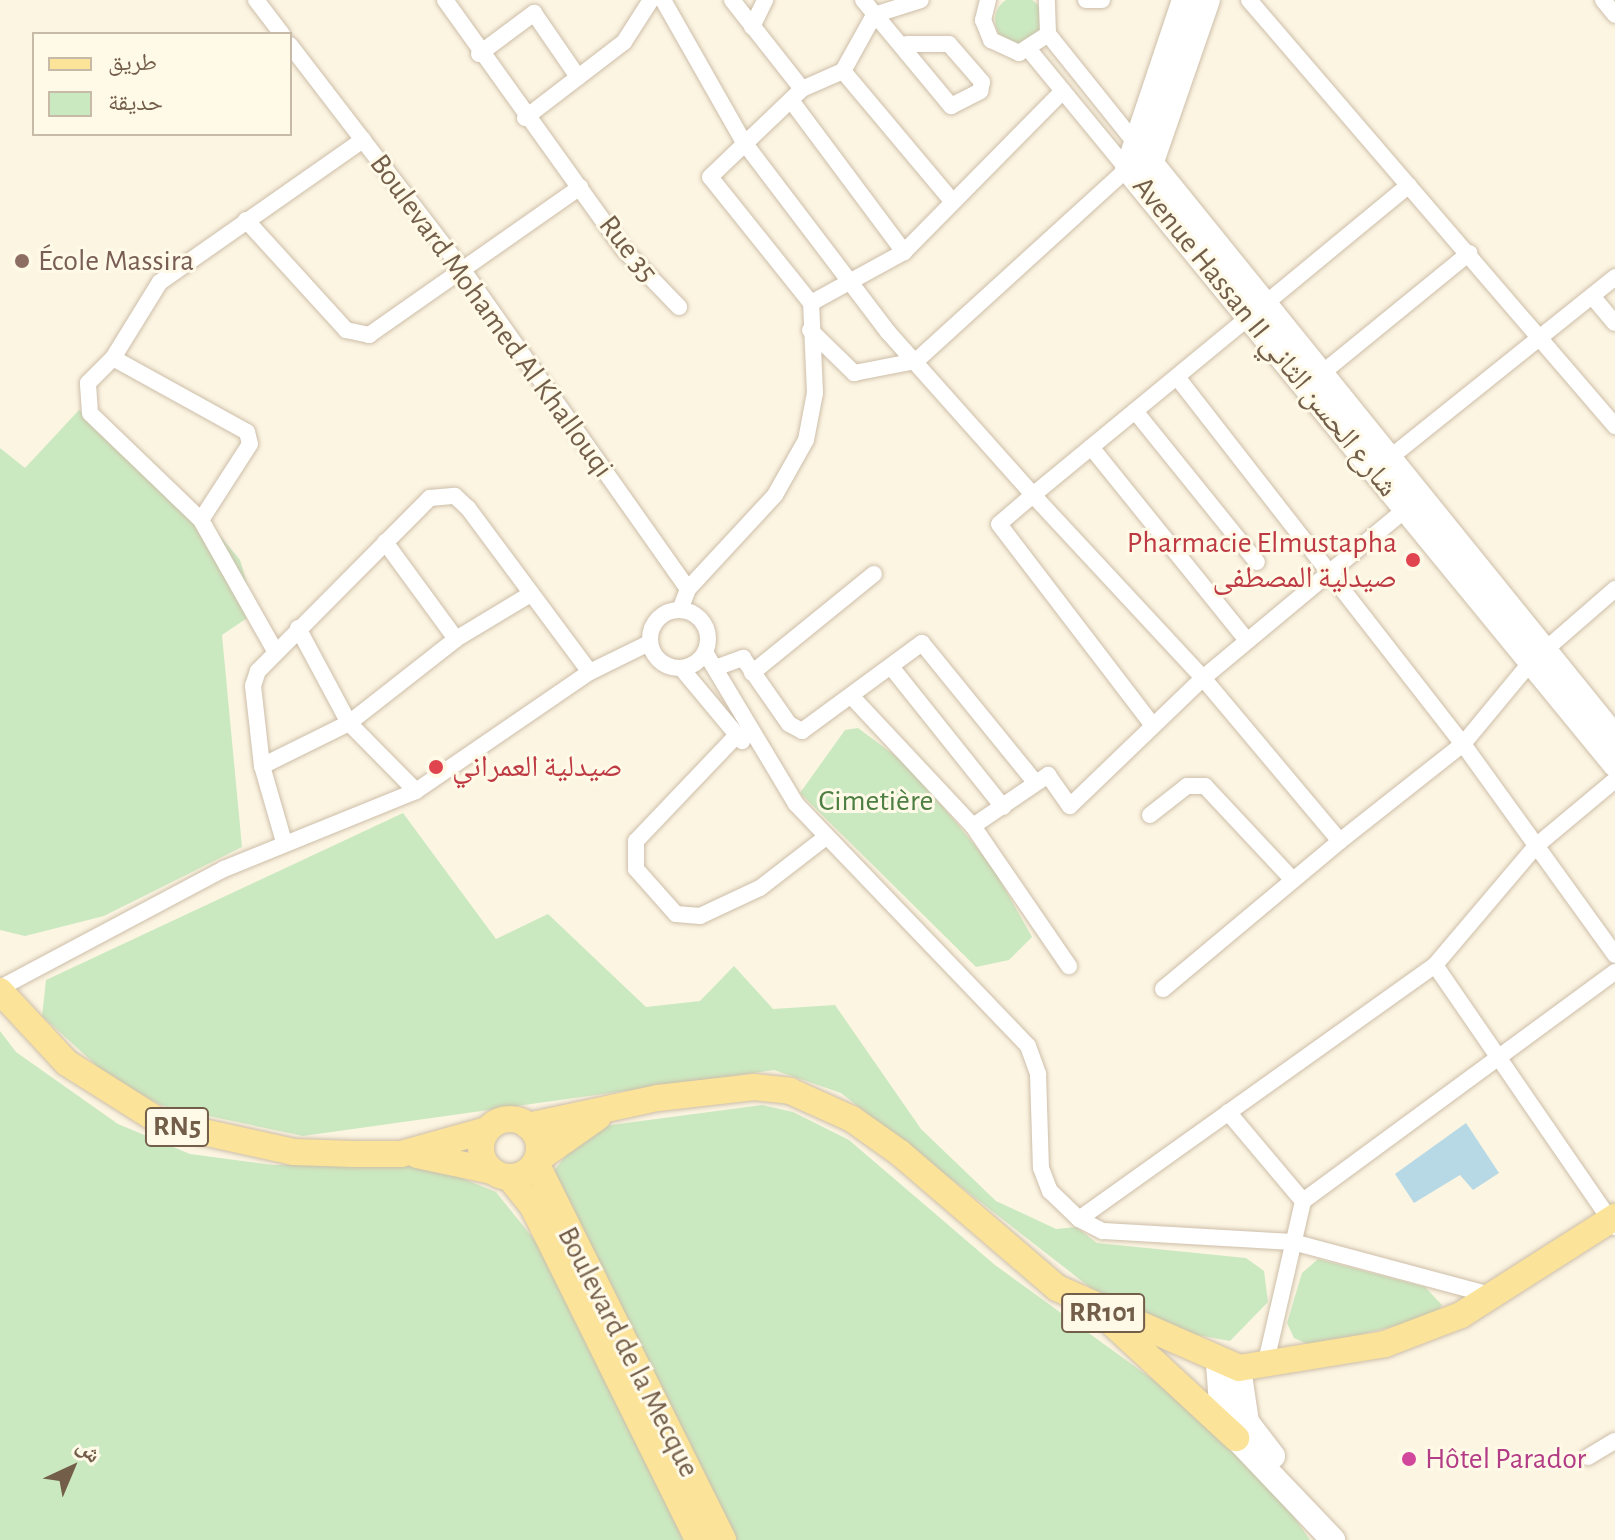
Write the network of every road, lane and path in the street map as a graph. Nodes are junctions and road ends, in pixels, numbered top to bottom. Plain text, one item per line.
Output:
1 (256, 0) edge
2 (445, 0) edge
3 (651, 0) edge
4 (663, 0) edge
5 (732, 0) edge
6 (765, 0) edge
7 (863, 0) edge
8 (921, 0) edge
9 (988, 0) edge
10 (1047, 0) edge
11 (1086, 0) edge
12 (1102, 0) edge
13 (1184, 0) edge
14 (1208, 0) edge
15 (1249, 0) edge
16 (1603, 0) edge
17 (874, 15) junction
18 (1615, 15) edge
19 (752, 27) junction
20 (280, 32) edge
21 (1048, 34) junction
22 (907, 44) junction
23 (292, 48) edge
24 (1030, 51) junction
25 (479, 54) junction
26 (843, 71) junction
27 (578, 77) junction
28 (1063, 91) junction
29 (797, 96) junction
30 (525, 118) junction
31 (363, 140) junction
32 (743, 141) junction
33 (1136, 144) junction
34 (1153, 164) junction
35 (1134, 178) junction
36 (1409, 185) junction
37 (580, 187) junction
38 (953, 202) junction
39 (246, 220) junction
40 (904, 252) junction
41 (1469, 253) junction
42 (465, 273) junction
43 (1615, 277) edge
44 (852, 284) junction
45 (1592, 296) junction
46 (811, 303) junction
47 (679, 307) dead end
48 (1260, 311) junction
49 (1615, 323) edge
50 (810, 330) junction
51 (1539, 338) junction
52 (113, 358) junction
53 (916, 361) junction
54 (1177, 377) junction
55 (1315, 379) junction
56 (1135, 411) junction
57 (1615, 426) edge
58 (1091, 447) junction
59 (1383, 463) junction
60 (1033, 495) junction
61 (1406, 509) junction
62 (201, 520) junction
63 (385, 542) junction
64 (1257, 562) dead end
65 (1328, 569) junction
66 (874, 574) dead end
67 (688, 589) junction
68 (1615, 589) edge
69 (529, 595) junction
70 (680, 610) junction
71 (298, 628) junction
72 (1245, 638) junction
73 (456, 639) junction
74 (649, 643) junction
75 (275, 651) junction
76 (705, 652) junction
77 (1538, 656) junction
78 (718, 667) junction
79 (892, 668) junction
80 (682, 669) junction
81 (590, 672) junction
82 (752, 673) junction
83 (1203, 678) junction
84 (854, 699) junction
85 (349, 723) junction
86 (1151, 723) junction
87 (736, 736) junction
88 (1615, 737) edge
89 (1463, 744) junction
90 (1615, 765) edge
91 (262, 766) junction
92 (770, 767) junction
93 (1615, 780) edge
94 (1035, 782) junction
95 (416, 791) junction
96 (1003, 807) junction
97 (1150, 815) dead end
98 (973, 826) junction
99 (826, 837) junction
100 (1340, 841) junction
101 (284, 842) junction
102 (1536, 846) junction
103 (1292, 879) junction
104 (1615, 955) edge
105 (1435, 965) junction
106 (1069, 966) dead end
107 (1615, 972) edge
108 (1163, 989) dead end
109 (0, 990) edge
110 (1498, 1059) junction
111 (618, 1105) junction
112 (1228, 1112) junction
113 (528, 1126) junction
114 (487, 1130) junction
115 (401, 1154) junction
116 (537, 1161) junction
117 (501, 1174) junction
118 (1303, 1201) junction
119 (1079, 1219) junction
120 (1614, 1222) edge
121 (1293, 1242) junction
122 (589, 1293) junction
123 (1496, 1296) junction
124 (1105, 1315) junction
125 (1228, 1366) junction
126 (1265, 1366) junction
127 (1236, 1438) junction
128 (1615, 1441) edge
129 (1588, 1457) dead end
130 (1275, 1470) junction
131 (698, 1540) edge
132 (723, 1540) edge
133 (1334, 1540) edge

1 - 20 street
2 - 25 street, Rue 35
3 - 27 street
4 - 32 street
5 - 19 street
6 - 19 street
7 - 17 street
8 - 17 street
9 - 24 street
10 - 21 street
11 - 12 street
13 - 33 street
14 - 34 street
15 - 36 street
16 - 18 street
17 - 22 street
17 - 26 street
19 - 29 street
21 - 24 street
21 - 33 street
22 - 22 street
23 - 31 street, Boulevard Mohamed Al Khallouqi
24 - 28 street
25 - 27 street
25 - 30 street, Rue 35
26 - 29 street
26 - 38 street
27 - 30 street
28 - 35 street
28 - 38 street
29 - 32 street
29 - 40 street
30 - 37 street, Rue 35
31 - 39 street
31 - 42 street, Boulevard Mohamed Al Khallouqi
32 - 44 street
32 - 46 street
33 - 34 street, Avenue Hassan II شارع الحسن الثاني
33 - 35 street
34 - 35 street
34 - 48 street, Avenue Hassan II شارع الحسن الثاني
35 - 48 street, Avenue Hassan II شارع الحسن الثاني
35 - 53 street
36 - 41 street
36 - 48 street
37 - 42 street
37 - 47 street, Rue 35
38 - 40 street
39 - 42 street
39 - 52 street
40 - 44 street
41 - 51 street
41 - 55 street
42 - 67 street, Boulevard Mohamed Al Khallouqi
43 - 45 street
44 - 46 street
44 - 53 street
45 - 49 street
45 - 51 street
46 - 50 street
48 - 54 street
48 - 55 street, Avenue Hassan II شارع الحسن الثاني
50 - 53 street
50 - 67 street
51 - 57 street
51 - 59 street
52 - 62 street
52 - 62 street
53 - 60 street
54 - 56 street
54 - 65 street
55 - 59 street, Avenue Hassan II شارع الحسن الثاني
56 - 58 street
56 - 64 street
58 - 60 street
58 - 72 street
59 - 61 street, Avenue Hassan II شارع الحسن الثاني
59 - 77 street, Avenue Hassan II شارع الحسن الثاني
60 - 83 street
60 - 86 street
61 - 65 street
61 - 77 street, Avenue Hassan II شارع الحسن الثاني
62 - 75 street
63 - 69 street
63 - 71 street
63 - 73 street
65 - 72 street
65 - 89 street
66 - 82 street
67 - 70 street
68 - 77 street
69 - 73 street
69 - 81 street
70 - 74 street
70 - 76 street
71 - 75 street
71 - 85 street
72 - 83 street
73 - 85 street
74 - 80 street
74 - 81 street
75 - 91 street
76 - 78 street
76 - 80 street
77 - 88 street, Avenue Hassan II شارع الحسن الثاني
77 - 89 street
77 - 90 street, Avenue Hassan II شارع الحسن الثاني
78 - 82 street
78 - 92 street
79 - 84 street
79 - 94 street
79 - 96 street
80 - 87 street
81 - 95 street
82 - 84 street
83 - 86 street
83 - 100 street
84 - 98 street
85 - 91 street
85 - 95 street
86 - 94 street
87 - 92 street
87 - 99 street
89 - 100 street
89 - 102 street
91 - 101 street
92 - 99 street
93 - 102 street
94 - 96 street
95 - 101 street
96 - 98 street
97 - 103 street
98 - 106 street
99 - 119 street
100 - 103 street
101 - 109 street
102 - 104 street
102 - 105 street
103 - 108 street
105 - 110 street
105 - 112 street
107 - 110 street
109 - 115 main road, RN5
110 - 118 street
110 - 120 street
111 - 113 main road, RR101
111 - 116 main road, RR101
111 - 124 main road, RR101
112 - 118 street
112 - 119 street
113 - 114 main road, RN5
113 - 116 main road
114 - 115 main road, RN5
114 - 117 main road
115 - 117 main road, RN5
116 - 117 main road
116 - 122 main road, Boulevard de la Mecque
117 - 122 main road, Boulevard de la Mecque
118 - 121 street
119 - 121 street
120 - 123 main road, RR101
121 - 123 street
121 - 126 street
122 - 131 main road, Boulevard de la Mecque
122 - 132 main road, Boulevard de la Mecque
123 - 126 main road, RR101
124 - 125 main road, RR101
124 - 127 main road
125 - 126 main road, RR101
125 - 127 street
125 - 130 street
127 - 130 street
128 - 129 street
130 - 133 street

